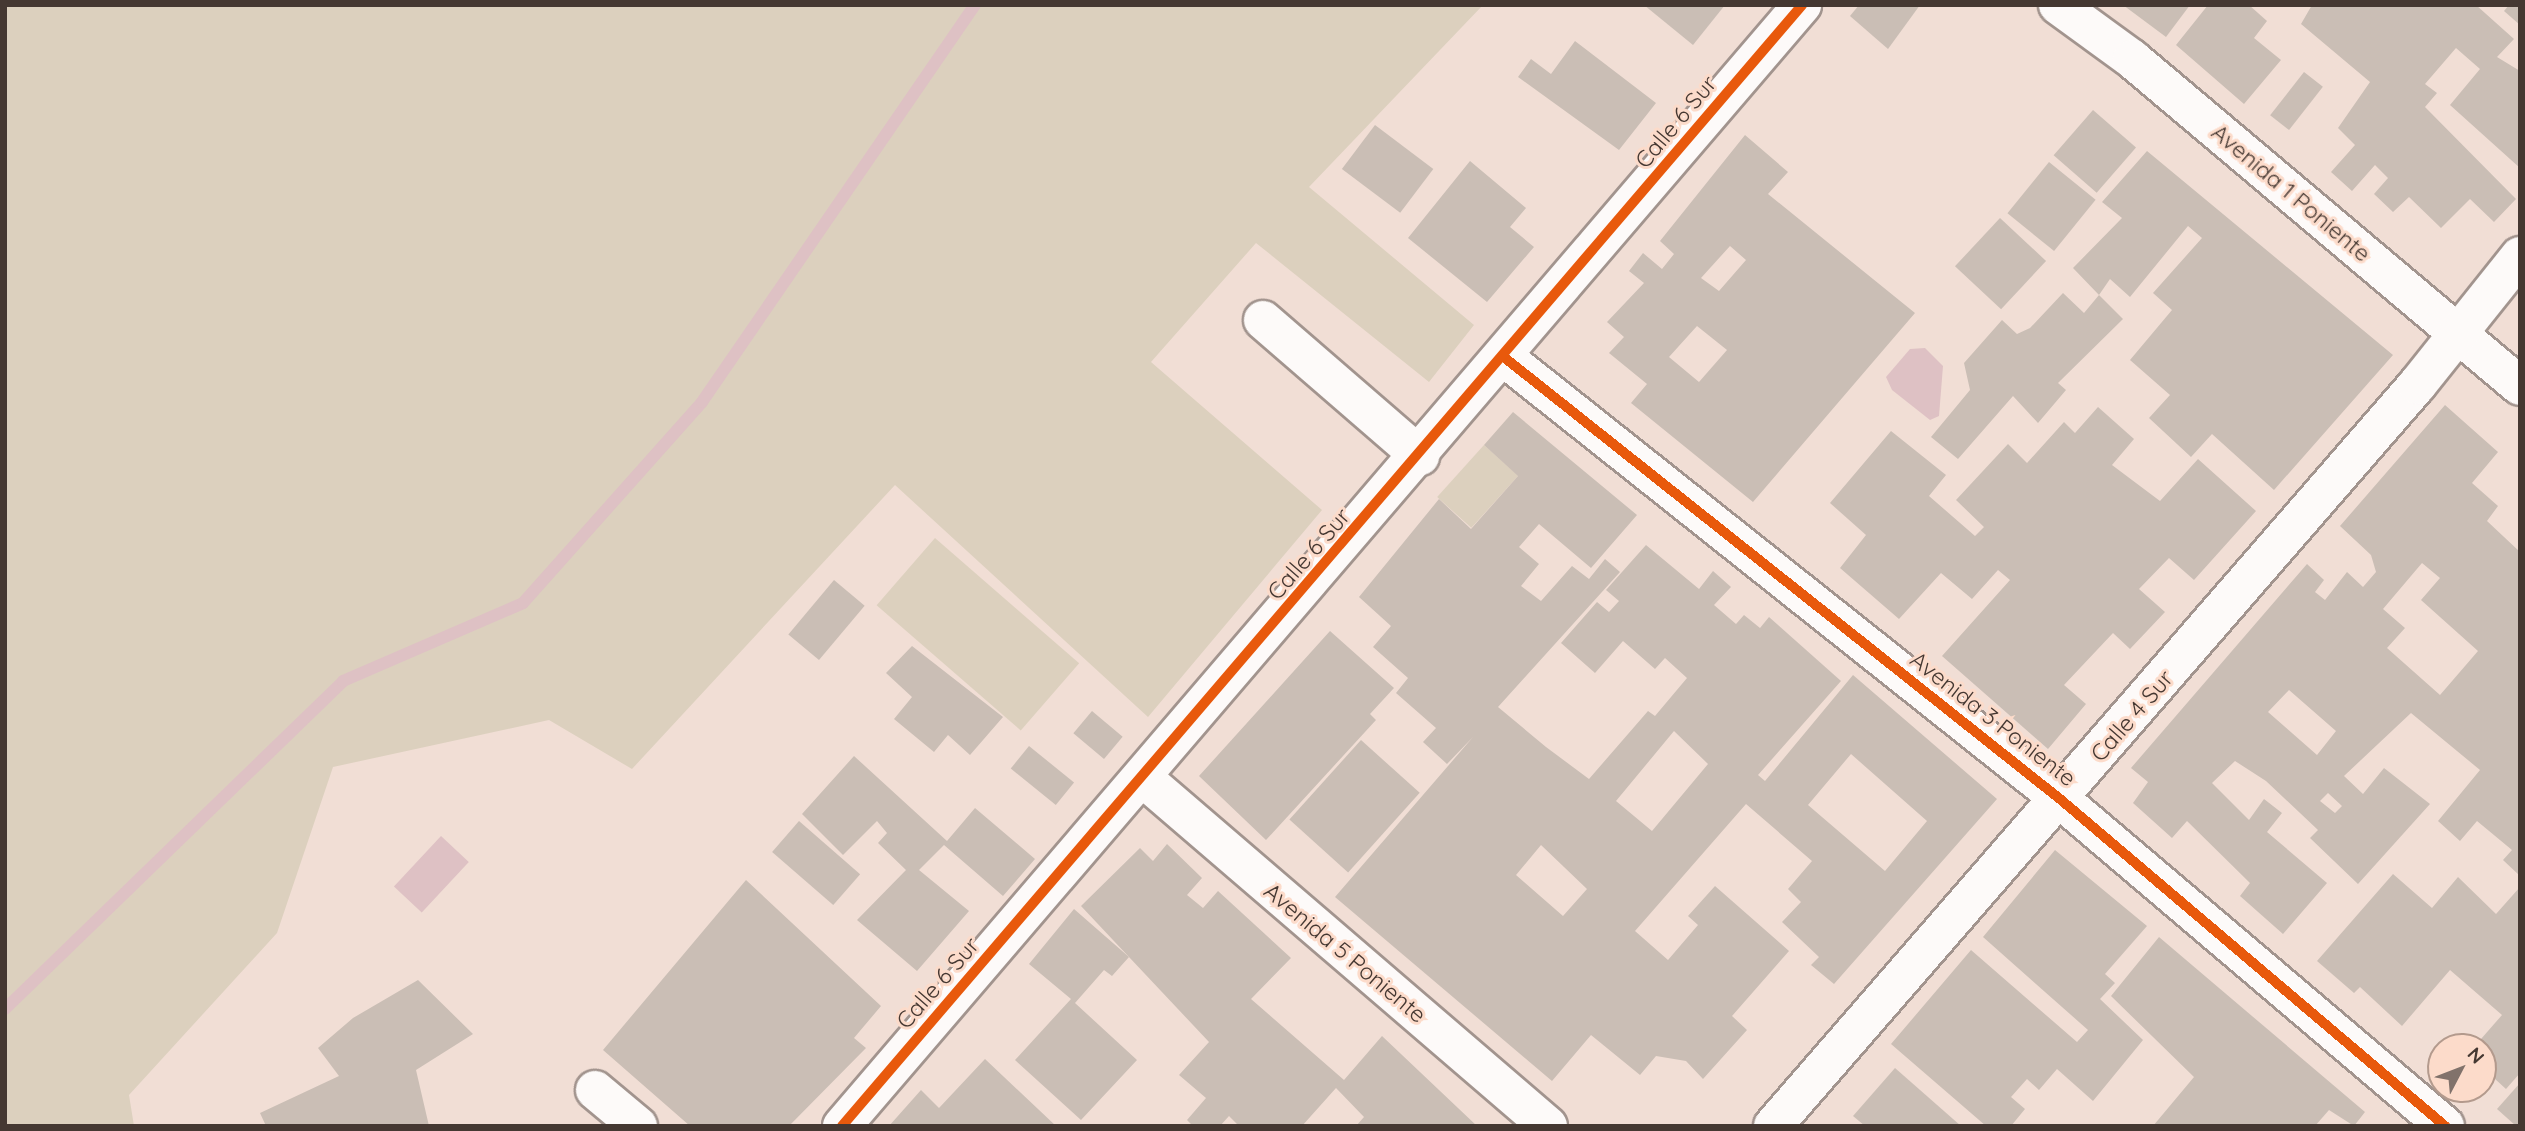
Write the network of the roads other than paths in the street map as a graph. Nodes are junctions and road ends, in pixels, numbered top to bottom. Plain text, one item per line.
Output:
1 (1802, 5) edge
2 (2057, 5) edge
3 (2520, 256) edge
4 (1263, 320) dead end
5 (2456, 331) junction
6 (1505, 358) junction
7 (2520, 386) edge
8 (1420, 456) junction
9 (1143, 778) junction
10 (2060, 799) junction
11 (594, 1090) dead end
12 (638, 1126) edge
13 (842, 1126) edge
14 (1548, 1126) edge
15 (1773, 1126) edge
16 (2445, 1126) edge

1 - 6 street, Calle 6 Sur
2 - 5 street, Avenida 1 Poniente
3 - 5 street, Calle 4 Sur
4 - 8 street
5 - 7 street, Avenida 1 Poniente
5 - 10 street, Calle 4 Sur
6 - 8 street, Calle 6 Sur
6 - 10 street, Avenida 3 Poniente
8 - 9 street, Calle 6 Sur
9 - 13 street, Calle 6 Sur
9 - 14 street, Avenida 5 Poniente
10 - 15 street, Calle 4 Sur
10 - 16 street, Avenida 3 Poniente
11 - 12 street

